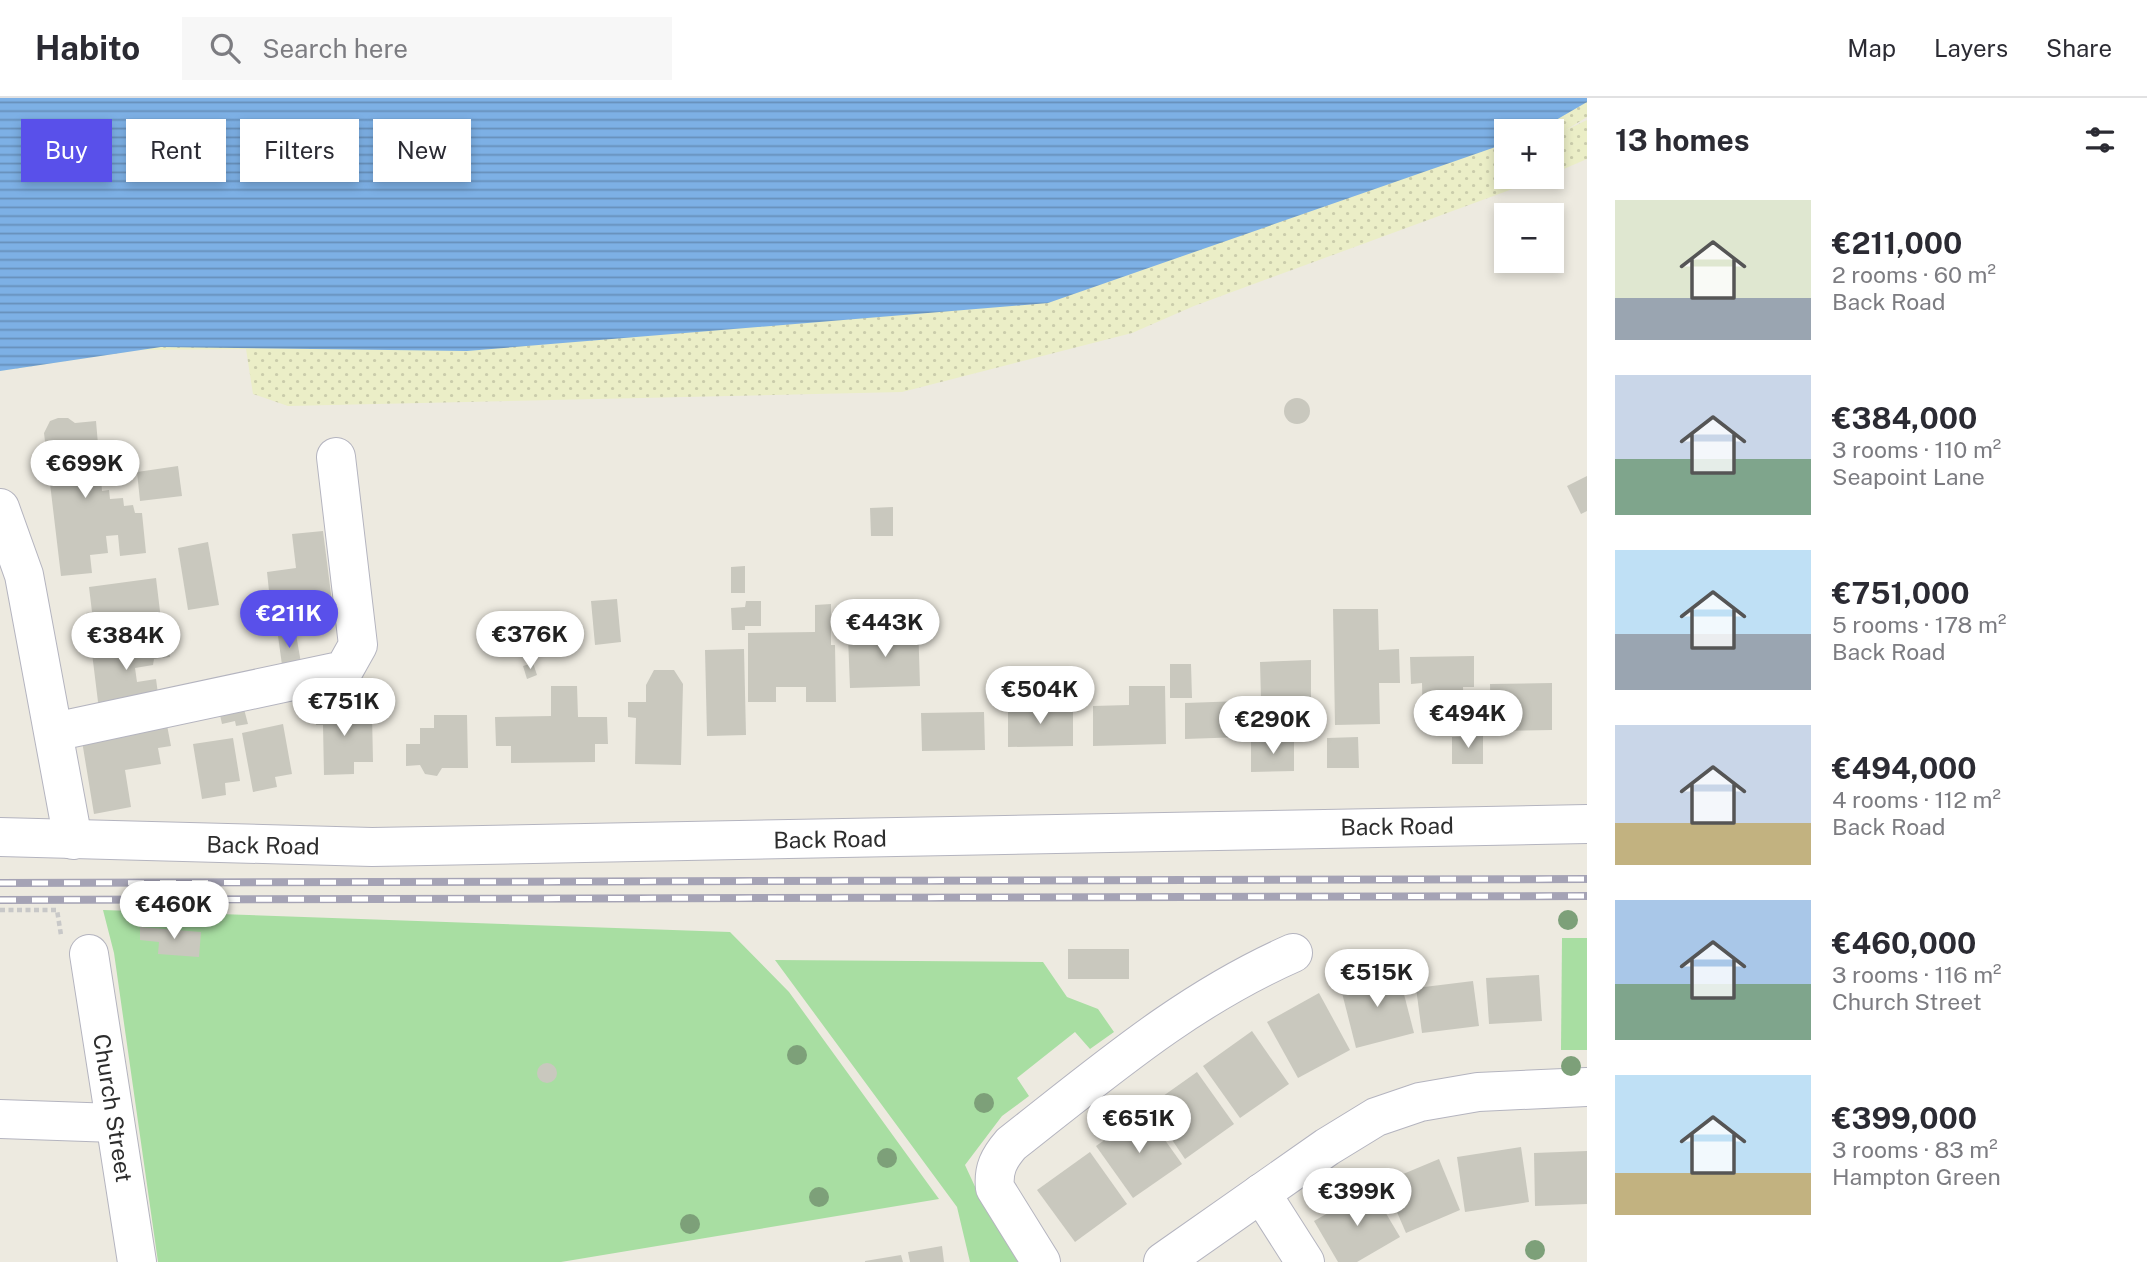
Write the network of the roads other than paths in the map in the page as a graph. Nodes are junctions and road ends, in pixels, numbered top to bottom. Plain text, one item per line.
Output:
1 (336, 457) dead end
2 (0, 509) edge
3 (54, 732) junction
4 (1587, 824) edge
5 (0, 838) edge
6 (73, 840) junction
7 (1293, 953) dead end
8 (89, 954) dead end
9 (1587, 1087) edge
10 (0, 1119) edge
11 (116, 1123) junction
12 (1261, 1193) junction
13 (137, 1262) edge
14 (1041, 1262) edge
15 (1163, 1262) edge
16 (1306, 1262) edge

1 - 3 street
2 - 3 street
3 - 6 street
4 - 6 street, Back Road
5 - 6 street, Back Road
7 - 14 street
8 - 11 street, Church Street
9 - 12 street
10 - 11 street
11 - 13 street, Church Street
12 - 15 street
12 - 16 street

